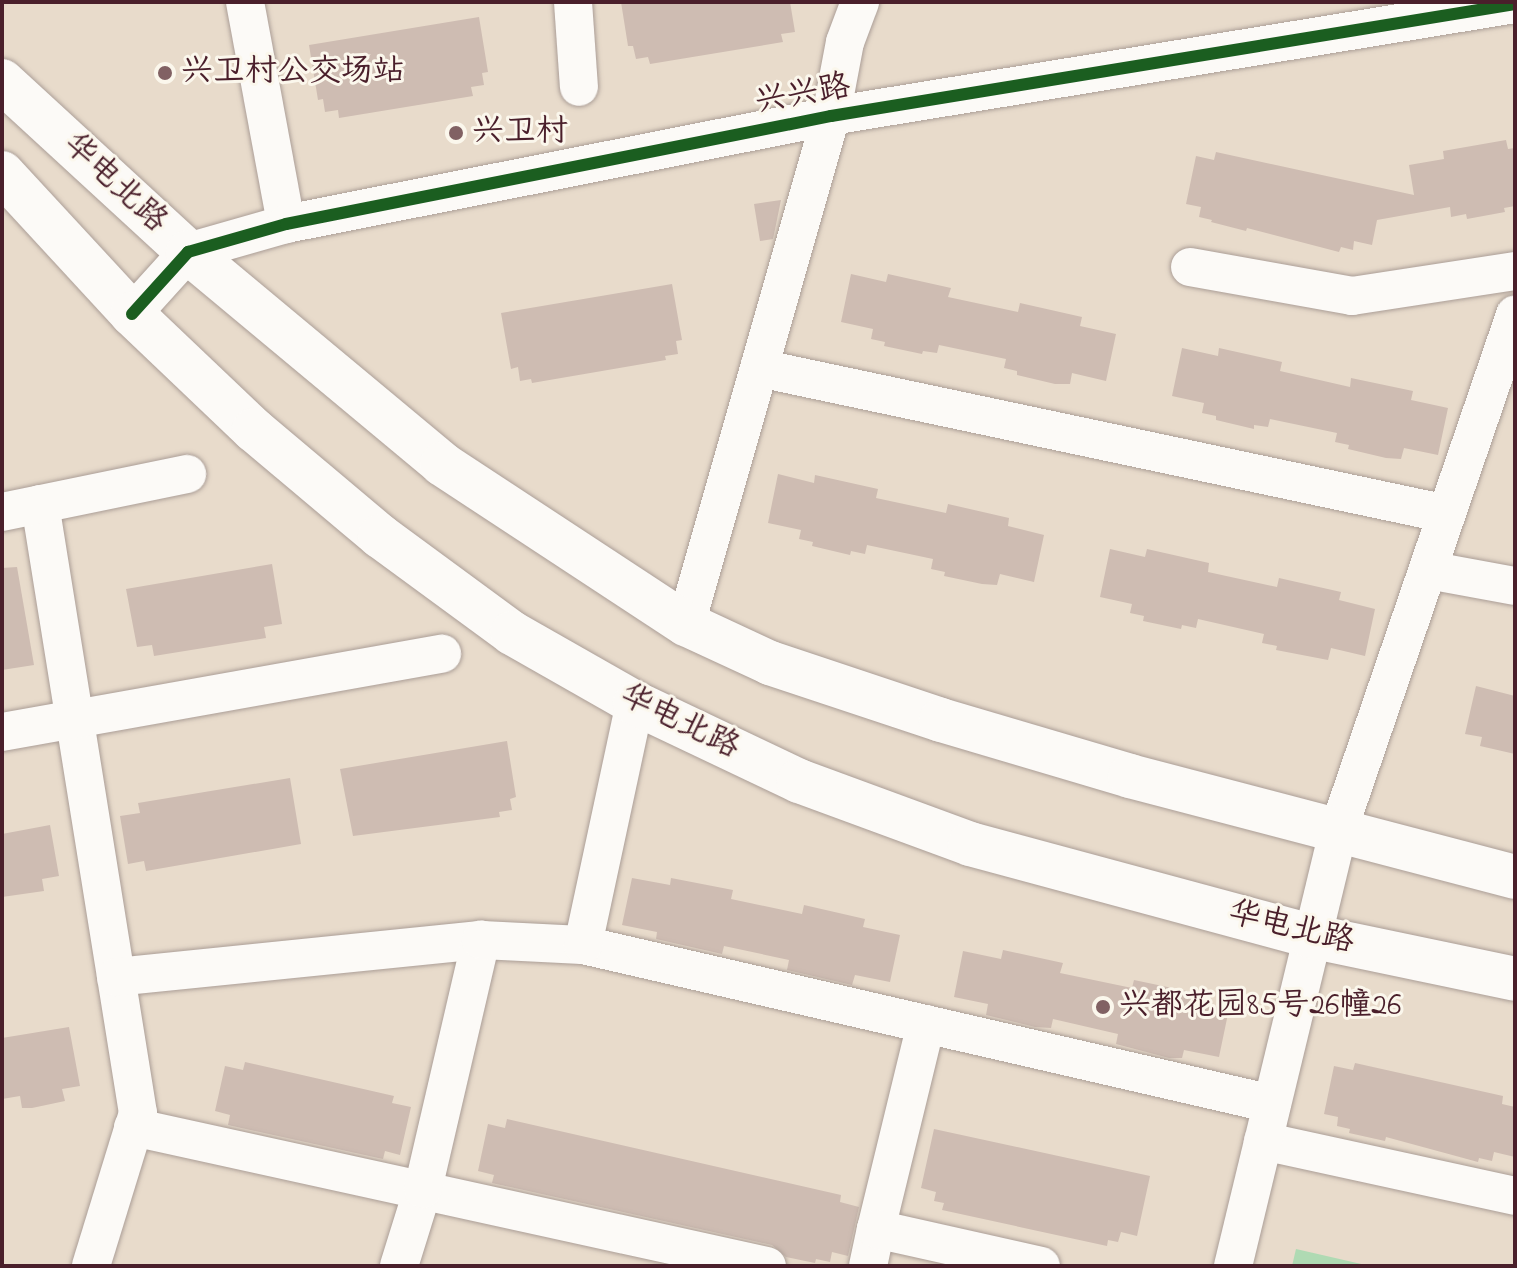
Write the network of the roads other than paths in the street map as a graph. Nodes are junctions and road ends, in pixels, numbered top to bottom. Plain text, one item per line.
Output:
1 (245, 2) edge
2 (573, 2) edge
3 (860, 2) edge
4 (1515, 4) edge
5 (2, 81) edge
6 (579, 87) dead end
7 (831, 116) junction
8 (2, 173) edge
9 (286, 224) junction
10 (188, 252) junction
11 (1190, 267) dead end
12 (1515, 271) edge
13 (132, 314) junction
14 (1515, 315) edge
15 (759, 368) junction
16 (187, 474) dead end
17 (40, 504) junction
18 (2, 512) edge
19 (1447, 514) junction
20 (1428, 570) junction
21 (1515, 586) edge
22 (686, 624) junction
23 (442, 654) dead end
24 (635, 703) junction
25 (74, 720) junction
26 (2, 732) edge
27 (1338, 831) junction
28 (1515, 877) edge
29 (1310, 936) junction
30 (481, 940) junction
31 (583, 945) junction
32 (116, 977) junction
33 (1515, 979) edge
34 (926, 1024) junction
35 (1272, 1104) junction
36 (133, 1127) junction
37 (1263, 1141) junction
38 (423, 1189) junction
39 (1515, 1196) edge
40 (876, 1229) junction
41 (91, 1266) edge
42 (399, 1266) edge
43 (767, 1266) edge
44 (868, 1266) edge
45 (1041, 1266) edge
46 (1233, 1266) edge

1 - 9 street
2 - 6 street
3 - 7 street
4 - 7 street, 兴兴路
5 - 10 main road, 华电北路
7 - 9 street, 兴兴路
7 - 15 street
8 - 13 main road, 华电北路
9 - 10 street, 兴兴路
10 - 13 street
10 - 22 main road, 华电北路
11 - 12 street
13 - 24 main road, 华电北路
14 - 19 street
15 - 19 street
15 - 22 street
16 - 17 street
17 - 18 street
17 - 25 street
19 - 20 street
20 - 21 street
20 - 27 street
22 - 27 main road, 华电北路
23 - 25 street
24 - 29 main road, 华电北路
24 - 31 street
25 - 26 street
25 - 32 street
27 - 28 main road, 华电北路
27 - 29 street
29 - 33 main road, 华电北路
29 - 35 street
30 - 31 street
30 - 32 street
30 - 38 street
31 - 34 street
32 - 36 street
34 - 35 street
34 - 40 street
35 - 37 street
36 - 38 street
36 - 41 street
37 - 39 street
37 - 46 street
38 - 42 street
38 - 43 street
40 - 44 street
40 - 45 street

